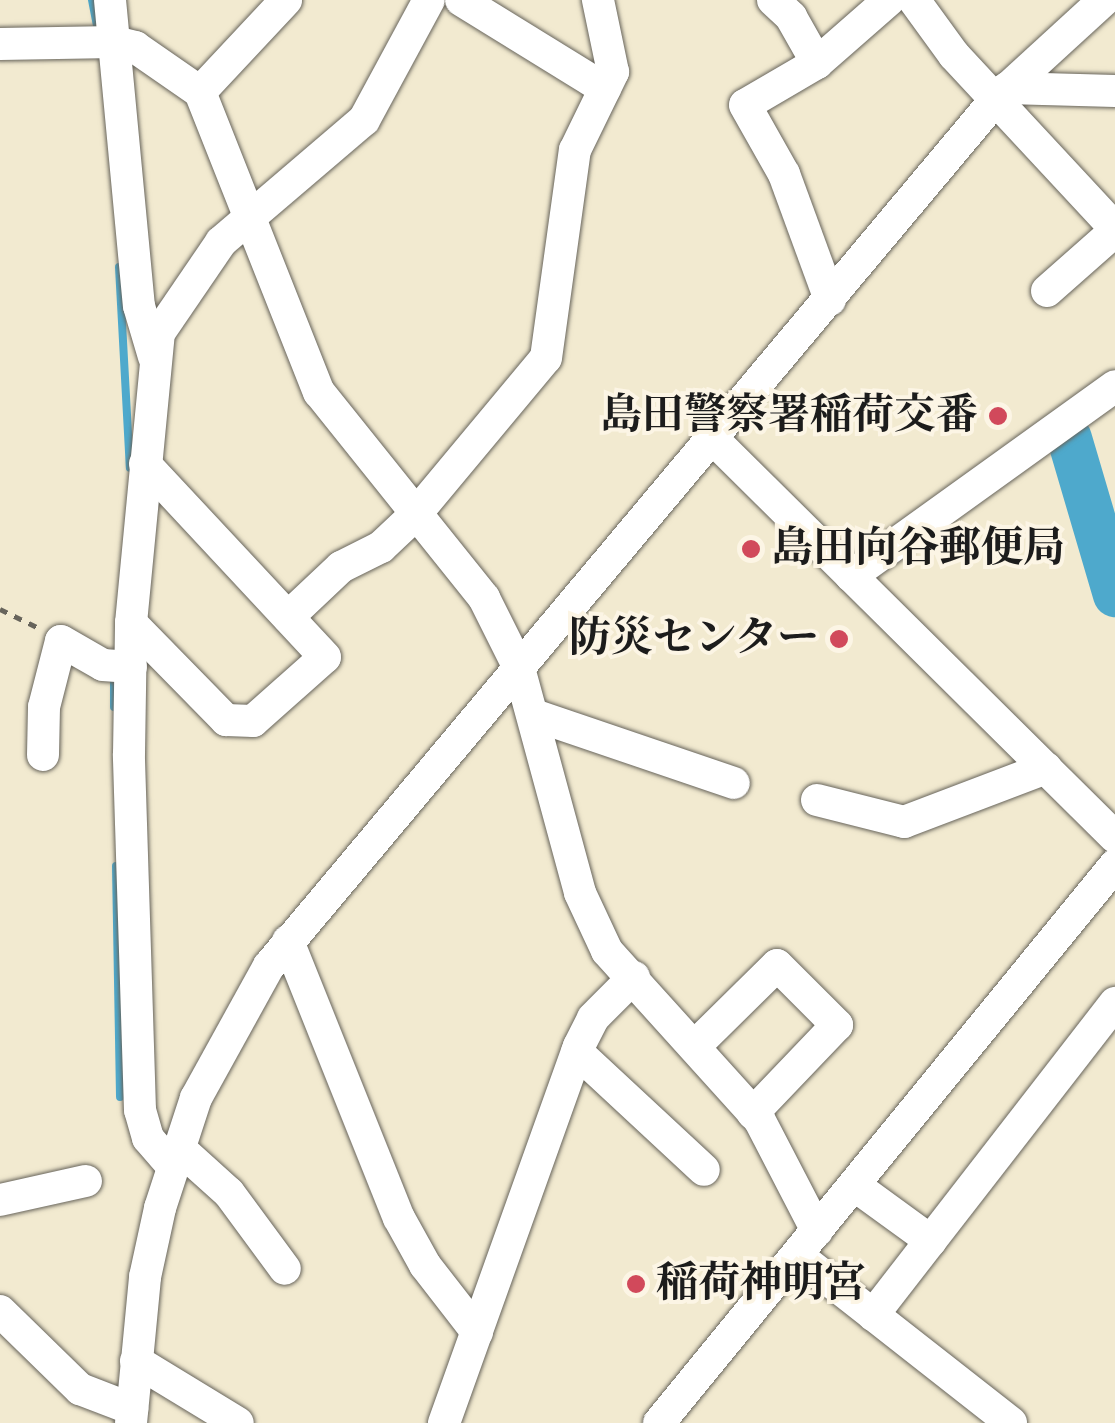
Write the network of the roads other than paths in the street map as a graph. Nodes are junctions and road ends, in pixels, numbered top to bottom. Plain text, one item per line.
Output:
1 (110, 0) edge
2 (429, 0) edge
3 (462, 0) edge
4 (598, 0) edge
5 (773, 0) edge
6 (914, 0) edge
7 (1095, 3) edge
8 (266, 6) edge
9 (880, 8) edge
10 (116, 42) junction
11 (0, 44) edge
12 (817, 64) junction
13 (605, 89) junction
14 (1115, 91) edge
15 (200, 92) junction
16 (1002, 93) junction
17 (249, 220) junction
18 (1115, 230) edge
19 (1047, 291) dead end
20 (830, 300) junction
21 (154, 361) junction
22 (1115, 386) edge
23 (714, 440) junction
24 (145, 464) junction
25 (415, 514) junction
26 (851, 576) junction
27 (288, 617) junction
28 (131, 622) junction
29 (117, 666) junction
30 (519, 668) junction
31 (534, 715) junction
32 (44, 756) dead end
33 (1046, 768) junction
34 (734, 782) dead end
35 (817, 800) dead end
36 (1115, 838) edge
37 (1115, 865) edge
38 (288, 942) junction
39 (634, 978) junction
40 (1115, 1003) edge
41 (694, 1046) junction
42 (578, 1052) junction
43 (753, 1113) junction
44 (176, 1158) junction
45 (704, 1170) dead end
46 (86, 1181) dead end
47 (854, 1185) junction
48 (0, 1200) edge
49 (931, 1241) junction
50 (807, 1243) junction
51 (286, 1269) dead end
52 (0, 1311) edge
53 (873, 1315) junction
54 (477, 1332) junction
55 (136, 1361) junction
56 (132, 1416) edge
57 (238, 1423) edge
58 (444, 1423) edge
59 (659, 1423) edge
60 (1011, 1423) edge

1 - 10 street
2 - 17 street
3 - 13 street
4 - 13 street
5 - 12 street
6 - 16 street
7 - 16 street
8 - 15 street
9 - 12 street
10 - 11 street
10 - 15 street
10 - 21 street
12 - 20 street
13 - 25 street
14 - 16 street
15 - 17 street
16 - 18 street
16 - 20 street
17 - 21 street
17 - 25 street
18 - 19 street
20 - 23 street
21 - 24 street
22 - 26 street
23 - 26 street
23 - 30 street
24 - 27 street
24 - 28 street
25 - 27 street
25 - 30 street
26 - 33 street
27 - 28 street
28 - 29 street
29 - 32 street
29 - 44 street
30 - 31 street
30 - 38 street
31 - 34 street
31 - 39 street
33 - 35 street
33 - 36 street
37 - 47 street
38 - 44 street
38 - 54 street
39 - 41 street
39 - 42 street
40 - 49 street
41 - 43 street
41 - 43 street
42 - 45 street
42 - 54 street
43 - 50 street
44 - 51 street
44 - 55 street
46 - 48 street
47 - 49 street
47 - 50 street
49 - 53 street
50 - 53 street
50 - 59 street
52 - 56 street
53 - 60 street
54 - 58 street
55 - 56 street
55 - 57 street

